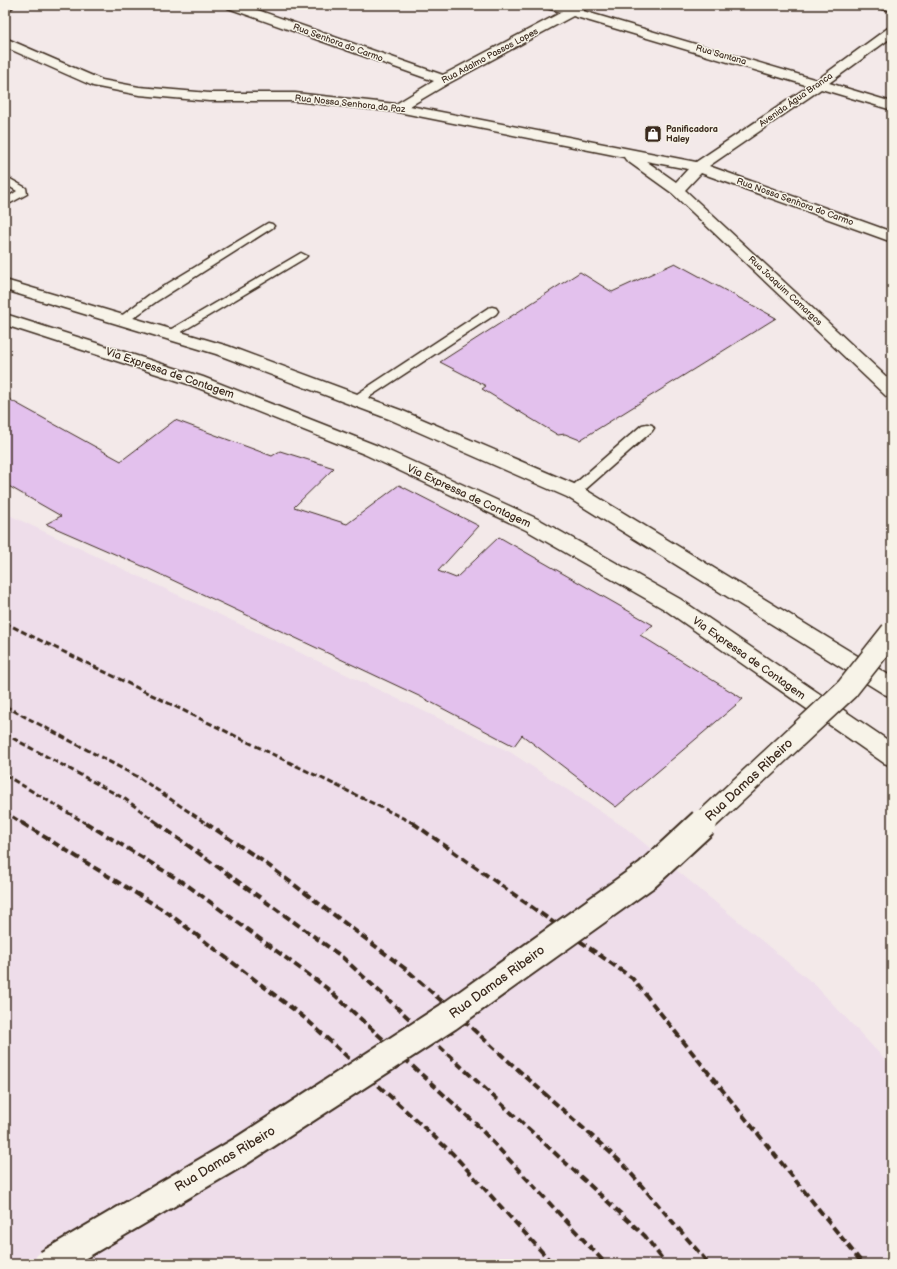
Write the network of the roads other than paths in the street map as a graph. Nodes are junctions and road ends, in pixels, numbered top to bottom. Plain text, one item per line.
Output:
1 (8, 5) edge
2 (232, 5) edge
3 (550, 5) edge
4 (584, 5) edge
5 (884, 5) edge
6 (5, 6) edge
7 (892, 7) edge
8 (572, 12) junction
9 (892, 31) edge
10 (5, 42) edge
11 (444, 80) junction
12 (820, 84) junction
13 (892, 106) edge
14 (398, 108) junction
15 (625, 152) junction
16 (698, 167) junction
17 (5, 179) edge
18 (677, 190) junction
19 (5, 203) edge
20 (268, 226) dead end
21 (892, 237) edge
22 (301, 256) dead end
23 (5, 285) edge
24 (492, 311) dead end
25 (5, 319) edge
26 (122, 320) junction
27 (169, 334) junction
28 (892, 392) edge
29 (355, 400) junction
30 (647, 428) dead end
31 (574, 492) junction
32 (892, 632) edge
33 (892, 688) edge
34 (892, 756) edge
35 (48, 1264) edge

1 - 6 main road
2 - 11 main road, Rua Senhora do Carmo
3 - 8 main road, Rua Santana
4 - 8 main road, Rua Adalmo Passos Lopes
5 - 7 main road
8 - 11 main road, Rua Adalmo Passos Lopes
8 - 12 main road, Rua Santana
9 - 12 main road, Avenida Água Branca
10 - 14 main road, Rua Nossa Senhora da Paz
11 - 14 main road, Rua Adalmo Passos Lopes
12 - 13 main road, Rua Santana
12 - 16 main road, Avenida Água Branca
14 - 15 main road, Rua Nossa Senhora da Paz
15 - 16 main road, Rua Nossa Senhora da Paz
15 - 18 main road, Rua Joaquim Camargos
16 - 18 main road
16 - 21 main road, Rua Nossa Senhora do Carmo
17 - 19 lane
18 - 28 main road, Rua Joaquim Camargos
20 - 26 lane
22 - 27 lane
23 - 26 main road
24 - 29 lane
25 - 34 main road, Via Expressa de Contagem
26 - 27 main road
27 - 29 main road
29 - 31 main road
30 - 31 lane
31 - 33 main road
32 - 35 main road, Rua Damas Ribeiro, bridge

